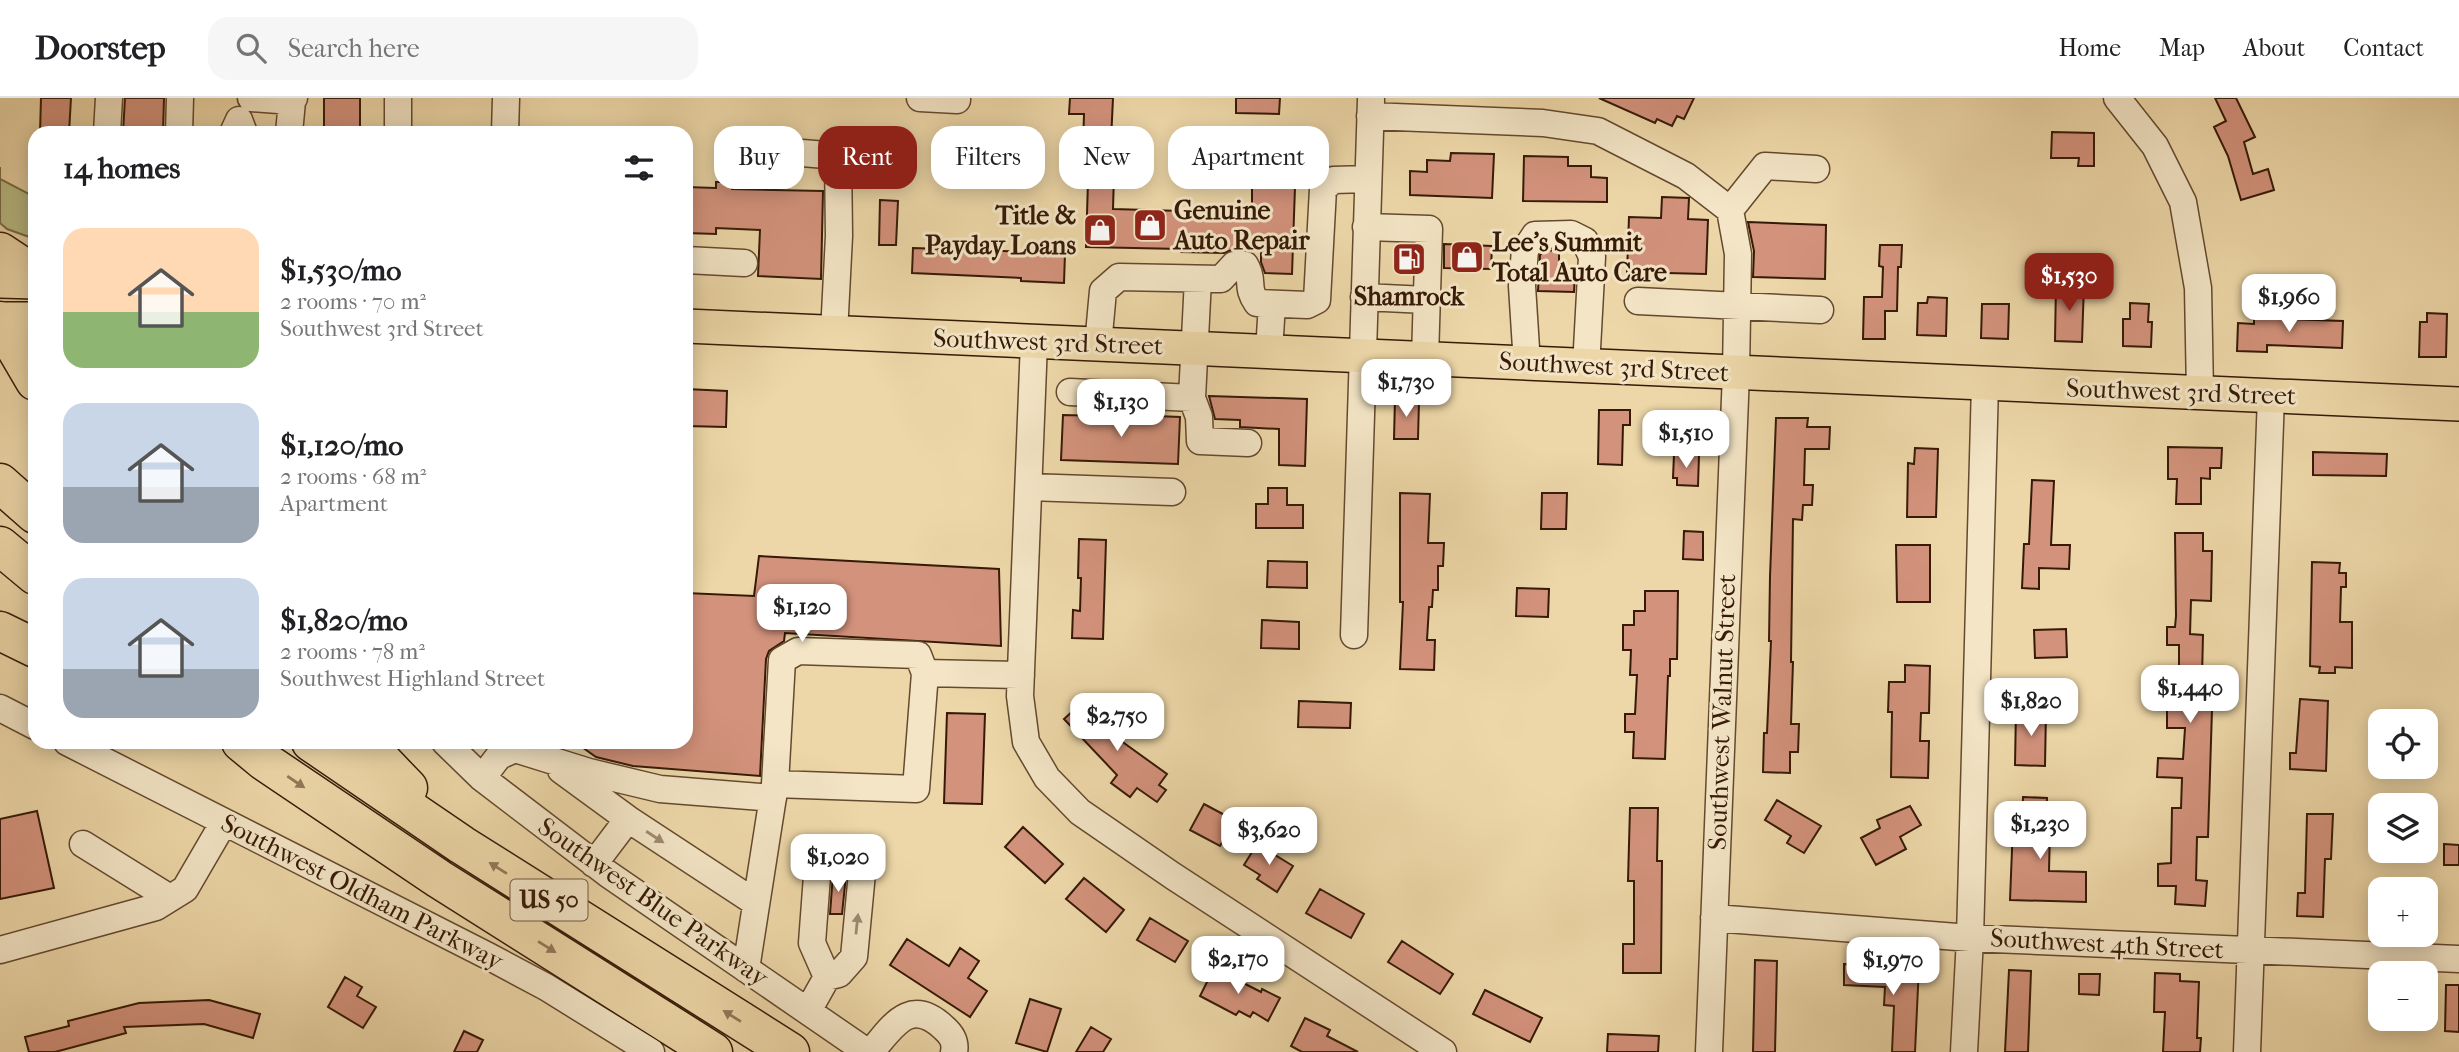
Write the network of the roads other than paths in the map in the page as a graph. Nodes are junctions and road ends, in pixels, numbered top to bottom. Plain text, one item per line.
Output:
1 (108, 98) edge
2 (180, 98) edge
3 (398, 98) edge
4 (506, 98) edge
5 (920, 98) edge
6 (957, 98) edge
7 (2117, 98) edge
8 (293, 100) edge
9 (1370, 107) edge
10 (241, 116) edge
11 (107, 126) edge
12 (179, 126) edge
13 (290, 126) edge
14 (398, 126) edge
15 (505, 126) edge
16 (804, 153) edge
17 (1816, 169) dead end
18 (1368, 179) junction
19 (1730, 210) junction
20 (1366, 227) junction
21 (0, 252) edge
22 (693, 260) edge
23 (744, 263) dead end
24 (28, 270) edge
25 (1198, 279) junction
26 (0, 281) edge
27 (28, 282) edge
28 (1427, 292) junction
29 (1364, 297) junction
30 (1639, 301) dead end
31 (1272, 304) junction
32 (1737, 306) junction
33 (1820, 310) dead end
34 (28, 319) edge
35 (0, 320) edge
36 (693, 326) edge
37 (834, 333) junction
38 (1034, 342) junction
39 (1098, 345) junction
40 (1193, 348) junction
41 (1269, 352) junction
42 (1362, 355) junction
43 (1424, 358) junction
44 (1527, 364) junction
45 (1586, 367) junction
46 (28, 369) edge
47 (1736, 373) junction
48 (1985, 384) junction
49 (1070, 392) dead end
50 (2200, 393) junction
51 (2271, 396) junction
52 (1192, 398) junction
53 (2459, 404) edge
54 (1248, 443) dead end
55 (0, 483) edge
56 (1029, 487) junction
57 (1172, 492) dead end
58 (28, 508) edge
59 (0, 546) edge
60 (28, 569) edge
61 (0, 631) edge
62 (1354, 635) dead end
63 (28, 645) edge
64 (925, 673) junction
65 (1021, 675) junction
66 (0, 708) edge
67 (28, 722) edge
68 (81, 749) edge
69 (321, 749) edge
70 (371, 749) edge
71 (452, 749) edge
72 (513, 749) edge
73 (517, 749) edge
74 (518, 749) edge
75 (252, 752) edge
76 (482, 778) junction
77 (774, 791) junction
78 (628, 819) junction
79 (224, 822) junction
80 (83, 844) dead end
81 (462, 845) junction
82 (594, 864) junction
83 (170, 898) junction
84 (756, 903) junction
85 (1714, 918) junction
86 (1970, 938) junction
87 (0, 950) edge
88 (2250, 951) junction
89 (2459, 959) edge
90 (746, 969) junction
91 (827, 977) dead end
92 (808, 1011) junction
93 (651, 1052) edge
94 (713, 1052) edge
95 (790, 1052) edge
96 (869, 1052) edge
97 (954, 1052) edge
98 (1443, 1052) edge
99 (1709, 1052) edge
100 (1964, 1052) edge
101 (2247, 1052) edge

1 - 11 street
2 - 12 street
3 - 14 street
4 - 15 street
5 - 6 street
7 - 50 street
8 - 10 street
8 - 13 street
9 - 18 street
9 - 19 street
16 - 37 street
17 - 19 street
18 - 20 street
18 - 31 street
19 - 32 street, Southwest Walnut Street
20 - 28 street
20 - 29 street
21 - 24 highway
22 - 23 street
25 - 31 street
25 - 39 street
25 - 40 street
26 - 27 main road
28 - 29 street
28 - 43 street
29 - 42 street
30 - 32 street
31 - 41 street
32 - 33 street
32 - 47 street, Southwest Walnut Street
34 - 35 main road
35 - 46 highway
36 - 37 main road, Southwest 3rd Street
37 - 38 main road, Southwest 3rd Street
38 - 39 main road, Southwest 3rd Street
38 - 56 street
39 - 40 main road, Southwest 3rd Street
40 - 41 main road, Southwest 3rd Street
40 - 52 street
41 - 42 main road, Southwest 3rd Street
42 - 43 main road, Southwest 3rd Street
42 - 62 street
43 - 44 main road, Southwest 3rd Street
44 - 45 main road, Southwest 3rd Street
44 - 45 street
45 - 47 main road, Southwest 3rd Street
47 - 48 main road, Southwest 3rd Street
47 - 85 street, Southwest Walnut Street
48 - 50 main road, Southwest 3rd Street
48 - 86 street
49 - 52 street
50 - 51 main road, Southwest 3rd Street
51 - 53 main road, Southwest 3rd Street
51 - 88 street
52 - 54 street
55 - 58 highway
56 - 57 street
56 - 65 street
59 - 60 highway
61 - 63 highway
64 - 65 street
64 - 77 street
64 - 77 street
65 - 98 street
66 - 67 street
68 - 79 street, Southwest Oldham Parkway
69 - 81 highway, US 50
70 - 81 highway
71 - 76 street, Southwest Blue Parkway
72 - 76 street
73 - 78 street
74 - 77 street
75 -> 94 highway, US 50
76 - 82 street, Southwest Blue Parkway
77 - 84 street
78 - 82 street
78 -> 84 street
79 - 83 street
79 - 93 street, Southwest Oldham Parkway
80 - 83 street
95 -> 81 highway, US 50
82 - 90 street, Southwest Blue Parkway
83 - 87 street
84 - 90 street
85 - 86 street, Southwest 4th Street
85 - 99 street, Southwest Walnut Street
86 - 88 street, Southwest 4th Street
86 - 100 street
88 - 89 street, Southwest 4th Street
88 - 101 street
90 - 92 street, Southwest Blue Parkway
91 - 92 street
92 - 96 street, Southwest Blue Parkway
96 - 97 street

